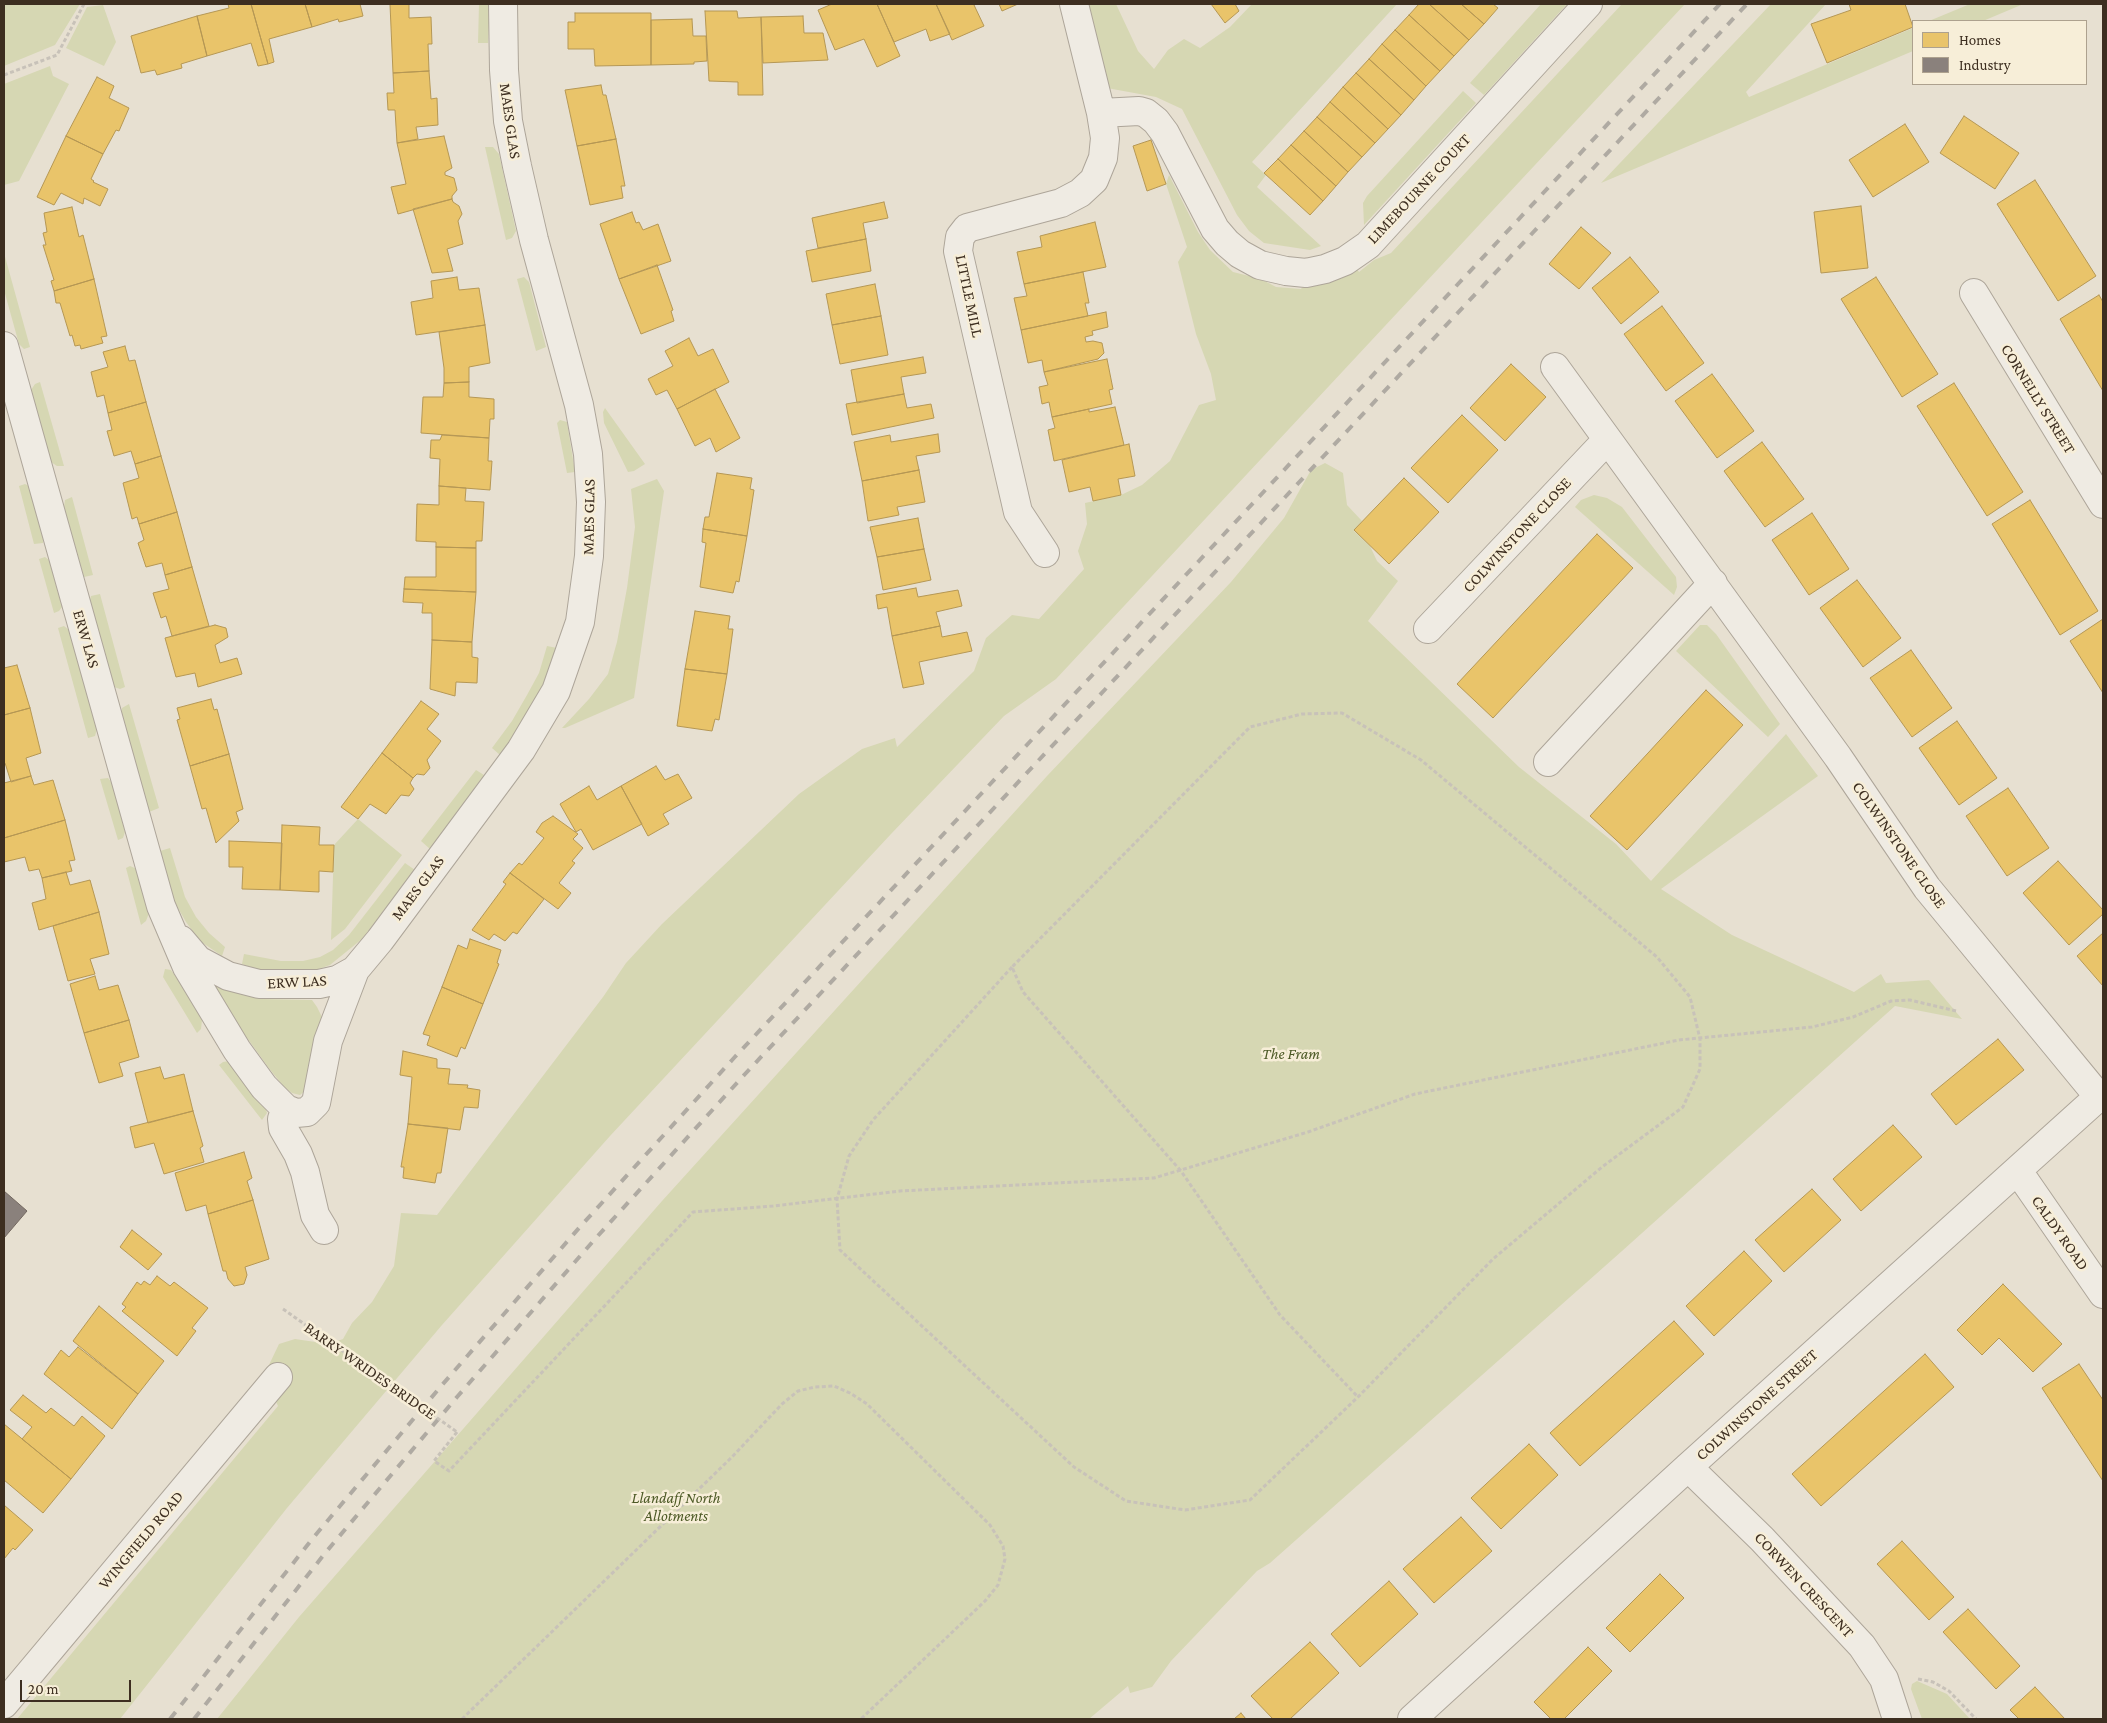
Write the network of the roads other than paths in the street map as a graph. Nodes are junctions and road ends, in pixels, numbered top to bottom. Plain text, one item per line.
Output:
1 (503, 4) edge
2 (1074, 4) edge
3 (1588, 4) edge
4 (1100, 113) junction
5 (1974, 293) dead end
6 (4, 346) edge
7 (1555, 367) dead end
8 (1607, 440) junction
9 (2103, 504) edge
10 (1045, 553) dead end
11 (1713, 583) junction
12 (1428, 629) dead end
13 (1548, 762) dead end
14 (172, 930) junction
15 (355, 970) junction
16 (2101, 1095) edge
17 (286, 1109) junction
18 (2018, 1172) junction
19 (324, 1230) dead end
20 (2103, 1294) edge
21 (278, 1377) dead end
22 (1688, 1467) junction
23 (4, 1704) edge
24 (1412, 1719) edge
25 (1897, 1719) edge

1 - 15 street, MAES GLAS
2 - 4 street, LITTLE MILL
3 - 4 street, LIMEBOURNE COURT
4 - 10 street, LITTLE MILL
5 - 9 street, CORNELLY STREET
6 - 14 street, ERW LAS
7 - 8 street, COLWINSTONE CLOSE
8 - 11 street, COLWINSTONE CLOSE
8 - 12 street, COLWINSTONE CLOSE
11 - 13 street
11 - 16 street, COLWINSTONE CLOSE
14 - 15 street, ERW LAS
14 - 17 street, ERW LAS
15 - 17 street, ERW LAS
16 - 18 street, COLWINSTONE STREET
17 - 19 street
18 - 20 street, CALDY ROAD
18 - 22 street, COLWINSTONE STREET
21 - 23 street, WINGFIELD ROAD
22 - 24 street, COLWINSTONE STREET
22 - 25 street, CORWEN CRESCENT

